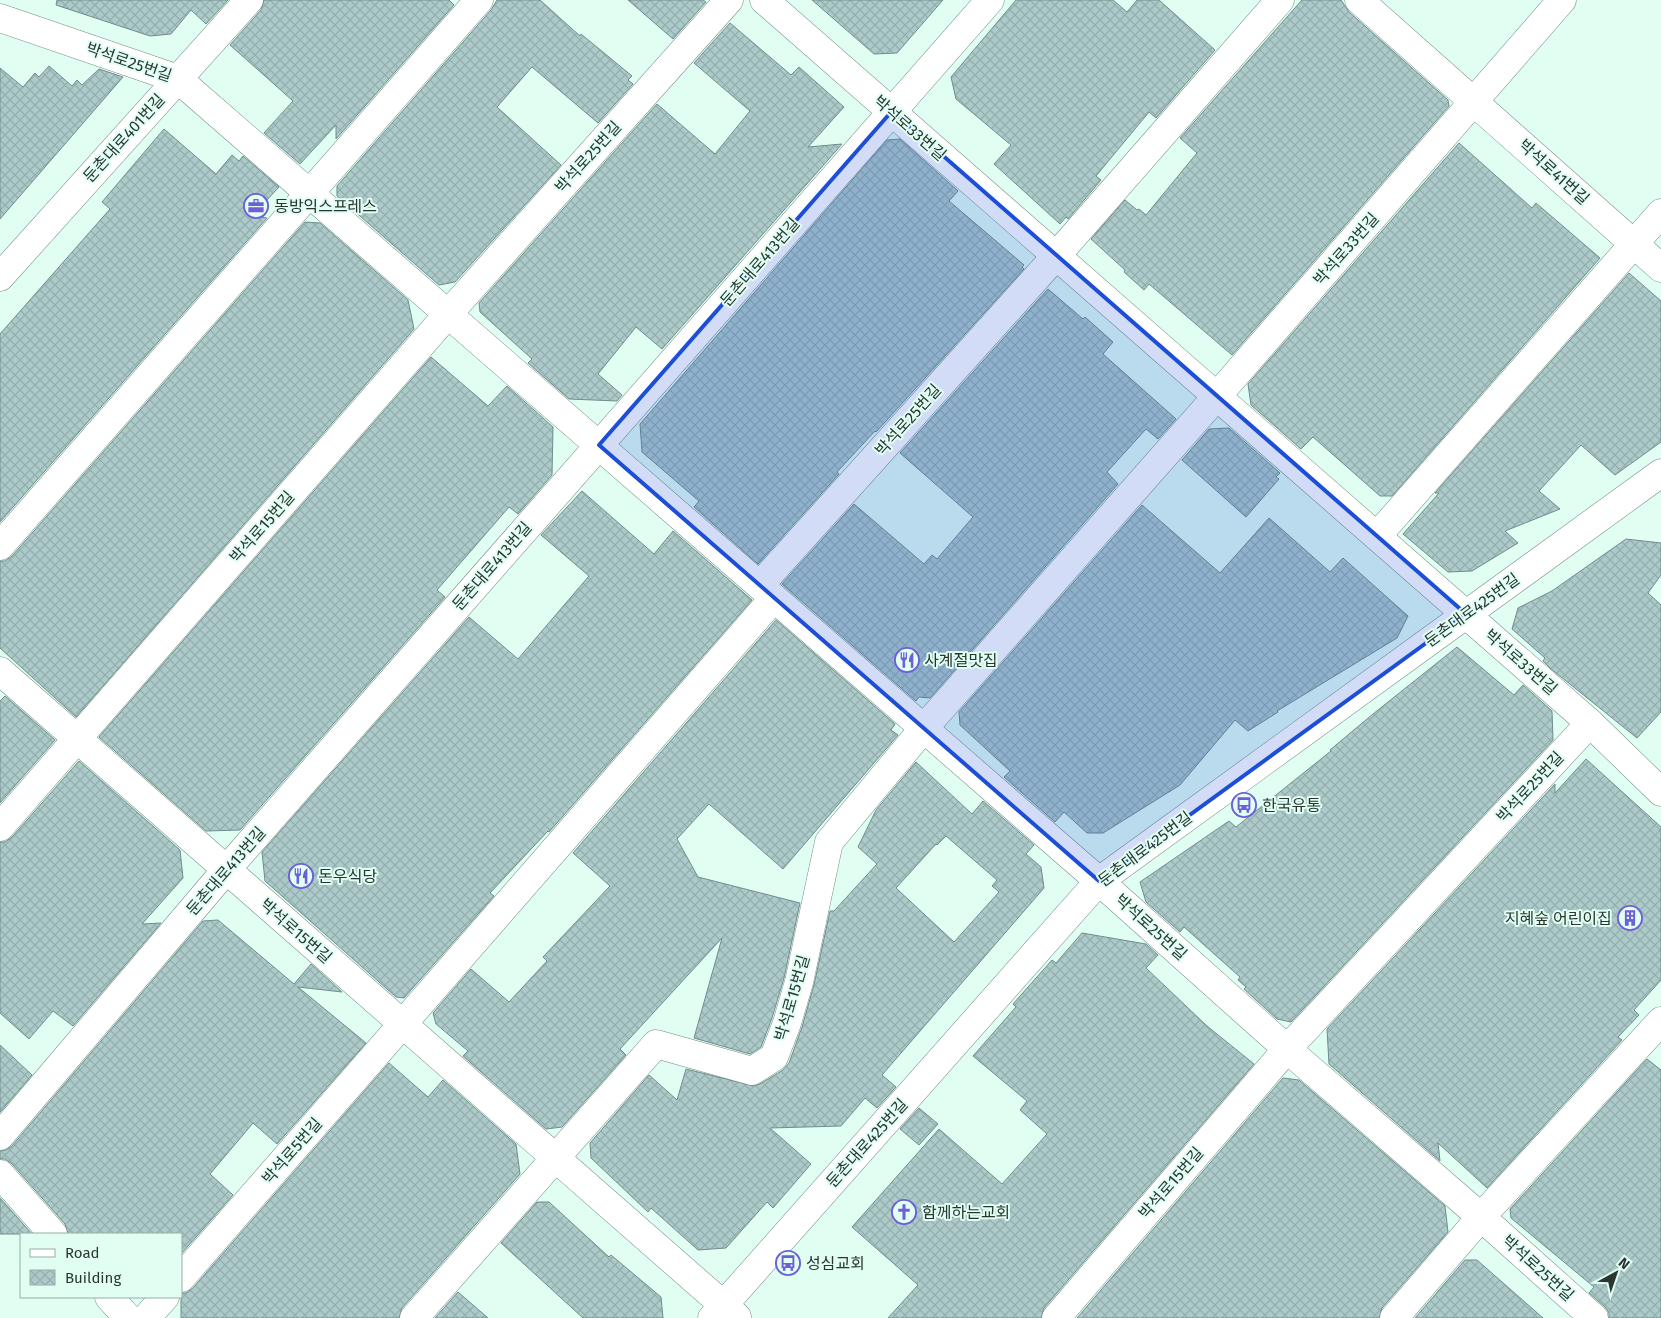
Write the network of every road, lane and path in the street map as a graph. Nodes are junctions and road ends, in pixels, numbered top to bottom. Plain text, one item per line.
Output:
1 (249, 0) edge
2 (479, 0) edge
3 (729, 0) edge
4 (764, 0) edge
5 (990, 0) edge
6 (1280, 0) edge
7 (1359, 0) edge
8 (1562, 0) edge
9 (0, 18) edge
10 (178, 79) junction
11 (1474, 101) junction
12 (892, 111) junction
13 (309, 193) junction
14 (1661, 213) edge
15 (1635, 244) junction
16 (1056, 256) junction
17 (1661, 268) edge
18 (0, 277) edge
19 (448, 314) junction
20 (1217, 396) junction
21 (599, 445) junction
22 (1661, 473) edge
23 (1377, 536) junction
24 (0, 546) edge
25 (767, 591) junction
26 (1466, 614) junction
27 (0, 671) edge
28 (1590, 723) junction
29 (924, 728) junction
30 (77, 739) junction
31 (1661, 792) edge
32 (0, 827) edge
33 (226, 870) junction
34 (1099, 881) junction
35 (1661, 1021) edge
36 (402, 1025) junction
37 (1287, 1049) junction
38 (0, 1136) edge
39 (555, 1158) junction
40 (0, 1174) edge
41 (1481, 1217) junction
42 (52, 1233) edge
43 (182, 1277) edge
44 (110, 1298) edge
45 (164, 1298) edge
46 (724, 1314) edge
47 (128, 1318) edge
48 (146, 1318) edge
49 (414, 1318) edge
50 (1056, 1318) edge
51 (1394, 1318) edge
52 (1594, 1318) edge

1 - 10 street, 둔촌대로401번길
2 - 13 street
3 - 19 street, 박석로25번길
4 - 12 street, 박석로33번길
5 - 12 street, 둔촌대로413번길
6 - 16 street
7 - 11 street, 박석로41번길
8 - 11 street
9 - 10 street, 박석로25번길
10 - 13 street, 박석로25번길
10 - 18 street, 둔촌대로401번길
11 - 15 street, 박석로41번길
11 - 20 street, 박석로33번길
12 - 16 street, 박석로33번길
12 - 21 street, 둔촌대로413번길
13 - 19 street, 박석로25번길
13 - 24 street
14 - 15 street
15 - 17 street, 박석로41번길
15 - 23 street
16 - 20 street, 박석로33번길
16 - 25 street, 박석로25번길
19 - 21 street, 박석로25번길
19 - 30 street, 박석로15번길
20 - 23 street, 박석로33번길
20 - 29 street
21 - 25 street, 박석로25번길
21 - 33 street, 둔촌대로413번길
22 - 26 street, 둔촌대로425번길
23 - 26 street, 박석로33번길
25 - 29 street, 박석로25번길
25 - 36 street
26 - 28 street, 박석로33번길
26 - 34 street, 둔촌대로425번길
27 - 30 street, 박석로15번길
28 - 31 street, 박석로33번길
28 - 37 street, 박석로25번길
29 - 34 street, 박석로25번길
29 - 39 street, 박석로15번길
30 - 32 street
30 - 33 street, 박석로15번길
33 - 36 street, 박석로15번길
33 - 38 street, 둔촌대로413번길
34 - 37 street, 박석로25번길
34 - 46 street, 둔촌대로425번길
35 - 41 street
36 - 39 street, 박석로15번길
36 - 43 street, 박석로5번길
37 - 41 street, 박석로25번길
37 - 50 street, 박석로15번길
39 - 46 street, 박석로15번길
39 - 49 street
40 - 42 street
41 - 51 street
41 - 52 street, 박석로25번길
44 - 47 street
45 - 48 street

